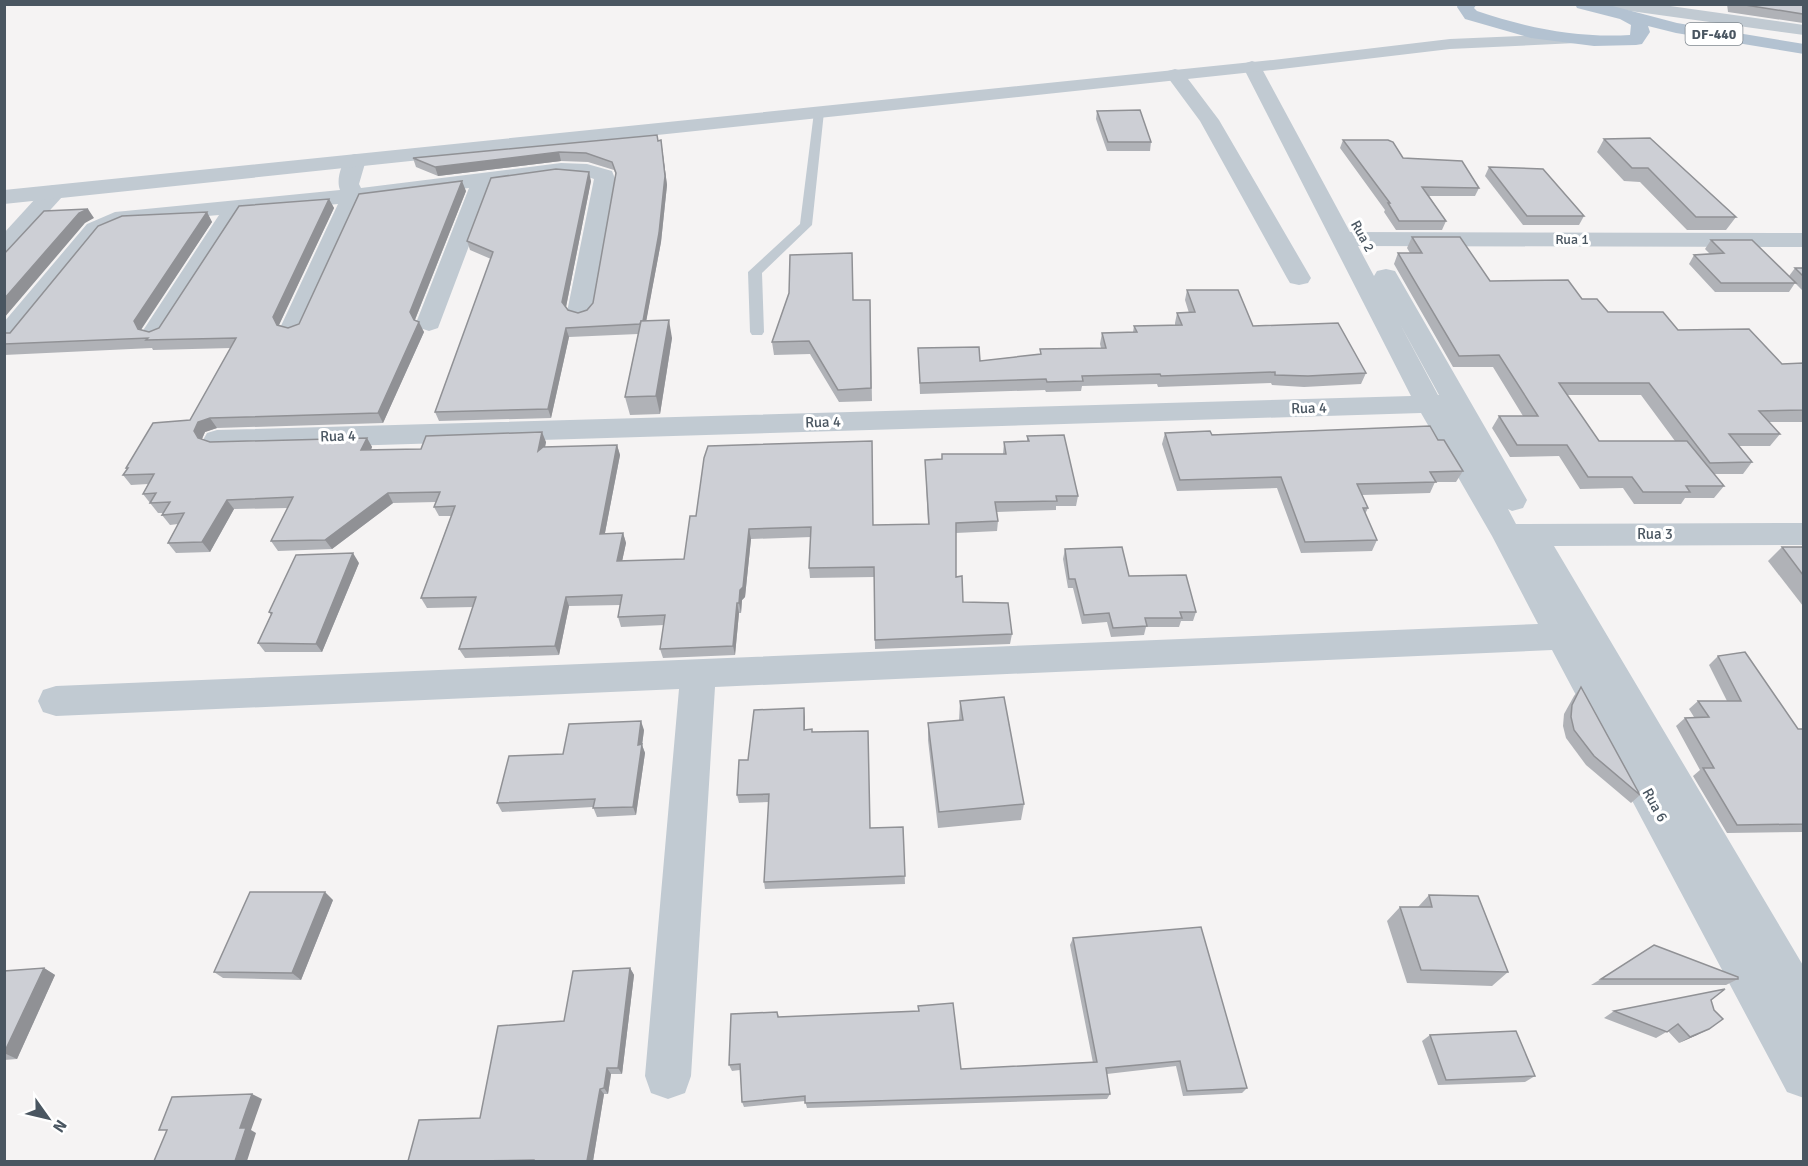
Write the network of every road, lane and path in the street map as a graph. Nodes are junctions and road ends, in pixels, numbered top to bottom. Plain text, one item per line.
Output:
1 (1583, 4) edge
2 (1462, 5) edge
3 (1621, 10) edge
4 (1481, 19) junction
5 (1803, 30) edge
6 (1570, 39) junction
7 (1636, 40) junction
8 (1450, 44) junction
9 (1803, 50) edge
10 (1263, 66) junction
11 (1175, 75) junction
12 (819, 112) junction
13 (1301, 139) junction
14 (355, 160) junction
15 (483, 181) junction
16 (54, 192) junction
17 (353, 196) junction
18 (4, 197) edge
19 (236, 206) junction
20 (1341, 239) junction
21 (1365, 239) junction
22 (1803, 240) edge
23 (4, 247) edge
24 (1299, 278) dead end
25 (1378, 308) junction
26 (1405, 310) junction
27 (580, 312) edge
28 (429, 323) dead end
29 (293, 328) edge
30 (155, 332) edge
31 (758, 332) dead end
32 (7, 335) edge
33 (1444, 404) junction
34 (217, 440) edge
35 (1803, 534) edge
36 (1519, 535) junction
37 (1576, 636) junction
38 (699, 674) junction
39 (56, 701) dead end
40 (1803, 1011) edge
41 (1803, 1075) edge
42 (668, 1076) dead end

1 - 3 main road
2 - 4 main road
3 - 5 street
3 - 7 main road
3 - 9 main road, DF-440
4 - 6 main road
4 - 8 street
6 - 7 main road
6 - 8 street
7 - 9 main road, DF-440
8 - 10 street
10 - 11 street
10 - 13 street, Rua 2
11 - 12 street
11 - 24 street
12 - 14 street
12 - 31 lane
13 - 20 street, Rua 2
13 - 21 street, Rua 2
14 - 16 street
14 - 17 street
15 - 17 street
15 - 27 street
15 - 28 street
16 - 18 street
16 - 23 street
17 - 19 street
17 - 29 street
19 - 30 street
19 - 32 street
20 - 21 street, Rua 1
20 - 25 street, Rua 2
21 - 22 street, Rua 1
21 - 26 street, Rua 2
25 - 26 street
25 - 33 street, Rua 2
26 - 33 street, Rua 2
33 - 34 street, Rua 4
33 - 36 street
35 - 36 street, Rua 3
36 - 37 street, Rua 6
37 - 38 street
37 - 40 street, Rua 6
37 - 41 street, Rua 6
38 - 39 street
38 - 42 street

